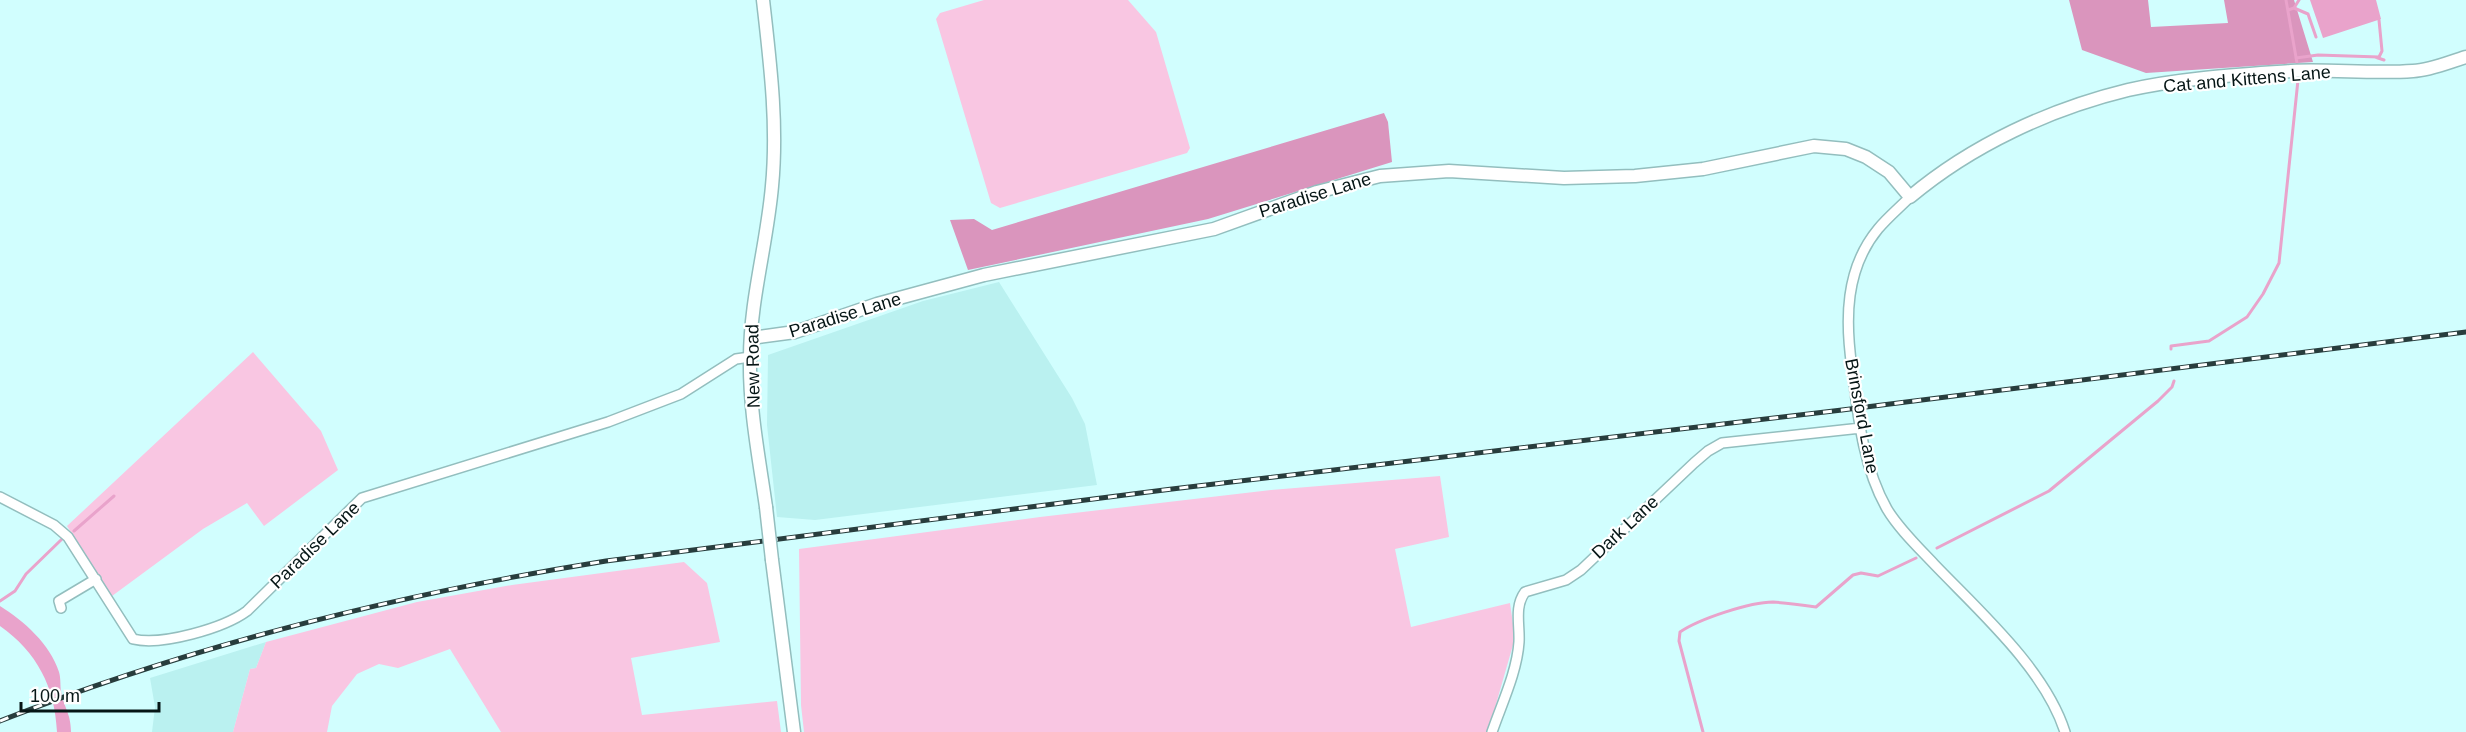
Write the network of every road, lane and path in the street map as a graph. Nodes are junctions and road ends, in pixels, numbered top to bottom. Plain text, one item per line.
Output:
1 (763, 0) edge
2 (2466, 57) edge
3 (1910, 197) junction
4 (751, 338) junction
5 (750, 357) junction
6 (1861, 428) junction
7 (0, 497) edge
8 (96, 579) junction
9 (61, 608) dead end
10 (794, 732) edge
11 (1492, 732) edge
12 (2064, 732) edge

1 - 4 street, New Road
2 - 3 street, Cat and Kittens Lane
3 - 4 street, Paradise Lane
3 - 6 street, Brinsford Lane
4 - 5 street, New Road
5 - 8 street, Paradise Lane
5 - 10 street, New Road, bridge
6 - 11 street, Dark Lane
6 - 12 street, Brinsford Lane
7 - 8 street, Paradise Lane
8 - 9 street

